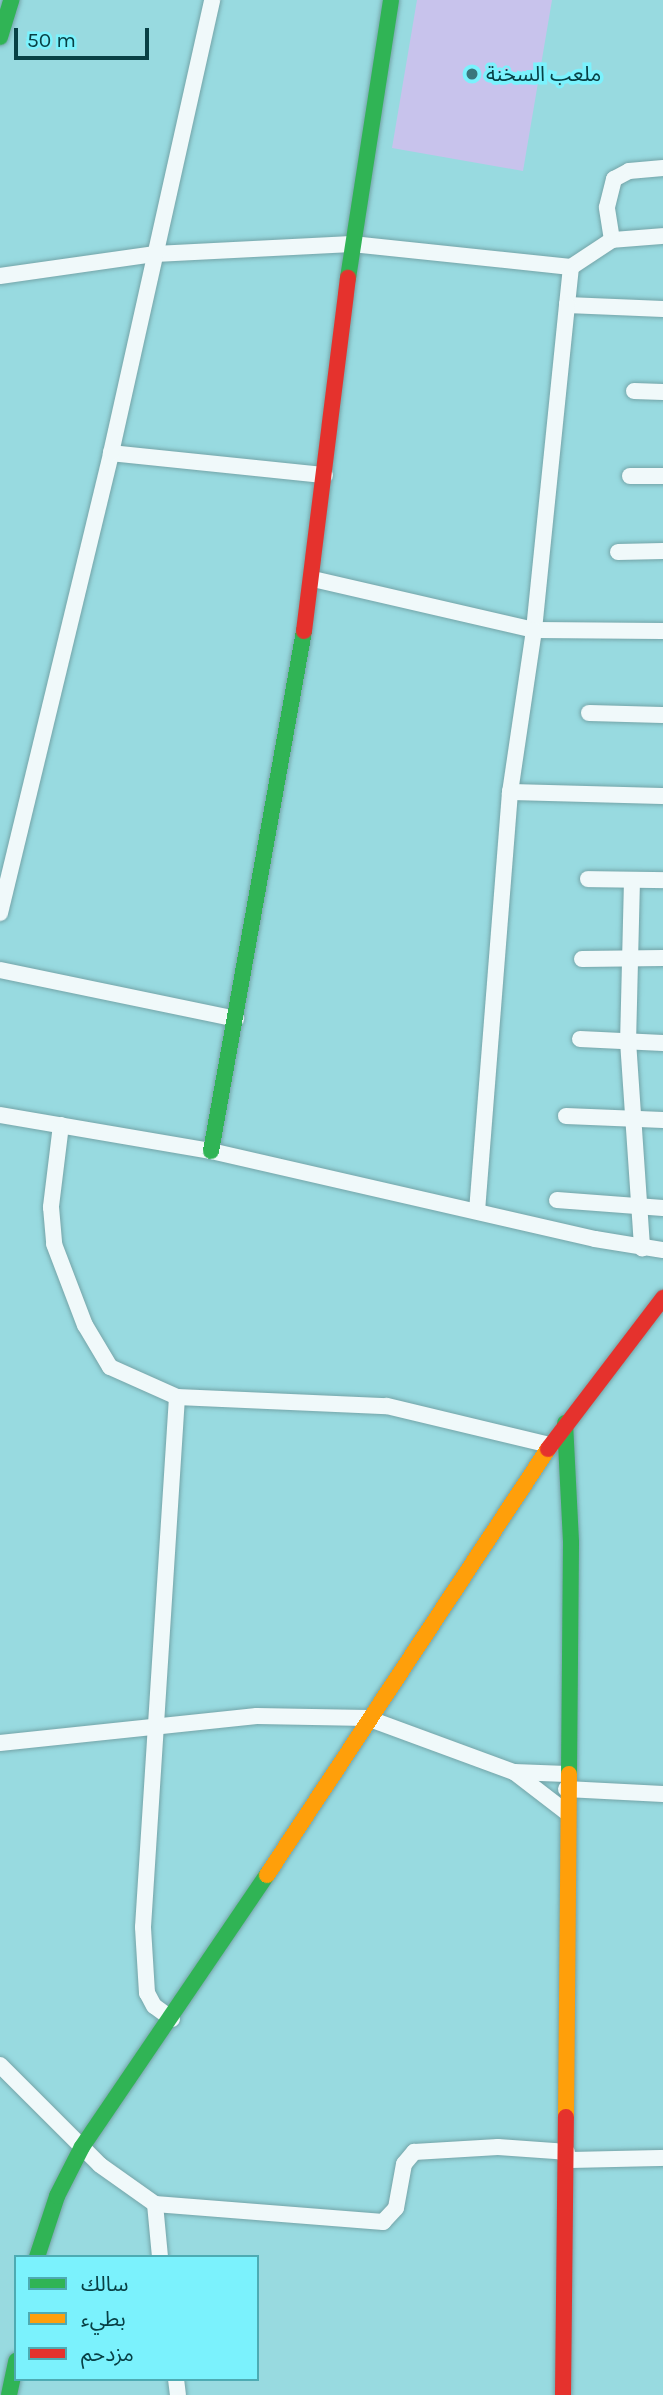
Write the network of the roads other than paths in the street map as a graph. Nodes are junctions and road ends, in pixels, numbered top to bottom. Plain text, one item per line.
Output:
1 (11, 0) edge
2 (212, 0) edge
3 (391, 0) edge
4 (1, 31) edge
5 (663, 168) edge
6 (663, 236) edge
7 (612, 240) junction
8 (352, 244) junction
9 (155, 254) junction
10 (571, 267) junction
11 (0, 276) edge
12 (567, 305) junction
13 (663, 309) edge
14 (634, 391) dead end
15 (663, 392) edge
16 (111, 453) junction
17 (325, 475) junction
18 (630, 475) dead end
19 (663, 476) edge
20 (663, 551) edge
21 (618, 552) dead end
22 (313, 579) junction
23 (534, 630) junction
24 (663, 631) edge
25 (589, 713) dead end
26 (663, 715) edge
27 (510, 792) junction
28 (663, 796) edge
29 (588, 879) dead end
30 (632, 880) junction
31 (663, 880) edge
32 (0, 913) edge
33 (663, 958) edge
34 (582, 959) dead end
35 (630, 959) junction
36 (0, 970) edge
37 (236, 1018) junction
38 (580, 1039) dead end
39 (628, 1041) junction
40 (663, 1043) edge
41 (0, 1115) edge
42 (566, 1116) dead end
43 (637, 1120) junction
44 (663, 1120) edge
45 (61, 1125) junction
46 (211, 1151) junction
47 (557, 1200) dead end
48 (641, 1207) junction
49 (663, 1208) edge
50 (477, 1211) junction
51 (642, 1249) junction
52 (663, 1250) edge
53 (663, 1298) edge
54 (177, 1397) junction
55 (565, 1423) junction
56 (550, 1445) junction
57 (368, 1718) junction
58 (155, 1729) junction
59 (0, 1743) edge
60 (514, 1772) junction
61 (567, 1781) junction
62 (663, 1794) edge
63 (566, 1812) junction
64 (172, 2019) junction
65 (0, 2065) edge
66 (82, 2147) junction
67 (567, 2156) junction
68 (663, 2158) edge
69 (155, 2204) junction
70 (38, 2255) edge
71 (160, 2255) edge
72 (14, 2371) edge
73 (9, 2395) edge
74 (563, 2395) edge

1 - 4 street
2 - 9 street
3 - 8 street
5 - 7 street
6 - 7 street
7 - 10 street
8 - 9 street
8 - 10 street
8 - 17 street
9 - 11 street
9 - 16 street
10 - 12 street
12 - 13 street
12 - 23 street
14 - 15 street
16 - 17 street
16 - 32 street
17 - 22 street
18 - 19 street
20 - 21 street
22 - 23 street
22 - 37 street
23 - 24 street
23 - 27 street
25 - 26 street
27 - 28 street
27 - 50 street
29 - 30 street
30 - 31 street
30 - 35 street
33 - 35 street
34 - 35 street
35 - 39 street
36 - 37 street
37 - 46 street
38 - 39 street
39 - 40 street
39 - 43 street
41 - 45 street
42 - 43 street
43 - 44 street
43 - 48 street
45 - 46 street
45 - 54 street
46 - 50 street
47 - 48 street
48 - 49 street
48 - 51 street
50 - 51 street
51 - 52 street
53 - 55 street
54 - 56 street
54 - 58 street
55 - 56 street
55 - 61 street
56 - 57 street
57 - 58 street
57 - 60 street
57 - 64 street
58 - 59 street
58 - 64 street
60 - 61 street
60 - 63 street
61 - 62 street
61 - 63 street
63 - 67 street
64 - 66 street
65 - 66 street
66 - 69 street
66 - 70 street
67 - 68 street
67 - 69 street
67 - 74 street
69 - 71 street
72 - 73 street

